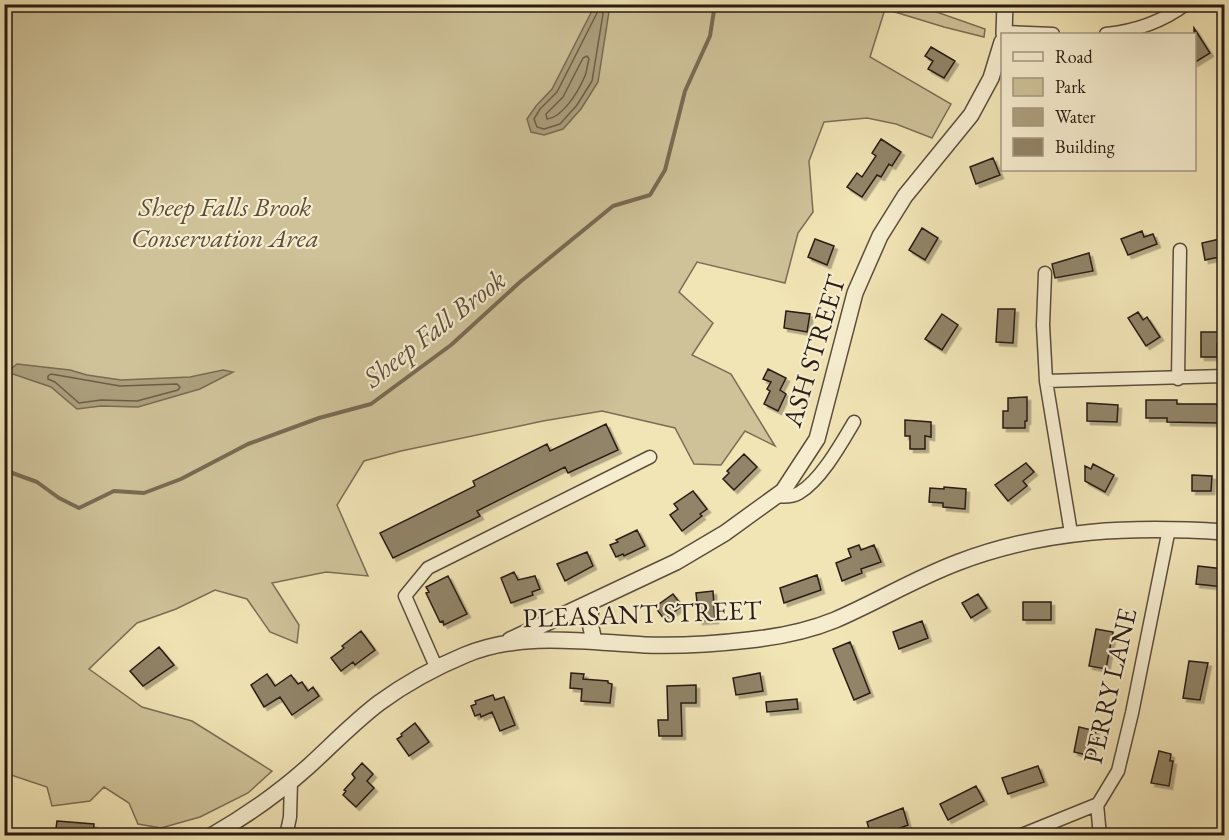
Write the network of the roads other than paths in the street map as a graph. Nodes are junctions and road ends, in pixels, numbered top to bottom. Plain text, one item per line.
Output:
1 (1005, 4) edge
2 (1186, 4) edge
3 (1003, 33) edge
4 (1123, 33) edge
5 (1001, 47) edge
6 (1180, 249) dead end
7 (1045, 273) dead end
8 (1224, 376) edge
9 (1178, 379) junction
10 (1046, 381) junction
11 (854, 422) dead end
12 (650, 457) dead end
13 (776, 496) junction
14 (1169, 528) junction
15 (1224, 532) edge
16 (1071, 533) junction
17 (591, 602) junction
18 (594, 641) junction
19 (500, 645) junction
20 (437, 669) junction
21 (291, 781) junction
22 (1097, 804) junction
23 (211, 836) edge
24 (286, 836) edge
25 (1019, 836) edge
26 (1100, 836) edge

1 - 3 street, ASH STREET
2 - 4 street
5 - 13 street, ASH STREET
6 - 9 street
7 - 10 street
8 - 9 street
9 - 10 street
10 - 16 street
11 - 13 street
12 - 20 street
13 - 17 street, ASH STREET
14 - 15 street, PLEASANT STREET
14 - 16 street, PLEASANT STREET
14 - 22 street, PERRY LANE
16 - 18 street, PLEASANT STREET
17 - 18 street
17 - 19 street, ASH STREET
18 - 19 street, PLEASANT STREET
19 - 20 street, PLEASANT STREET
20 - 21 street, PLEASANT STREET
21 - 23 street, PLEASANT STREET
21 - 24 street
22 - 25 street, PERRY LANE
22 - 26 street

